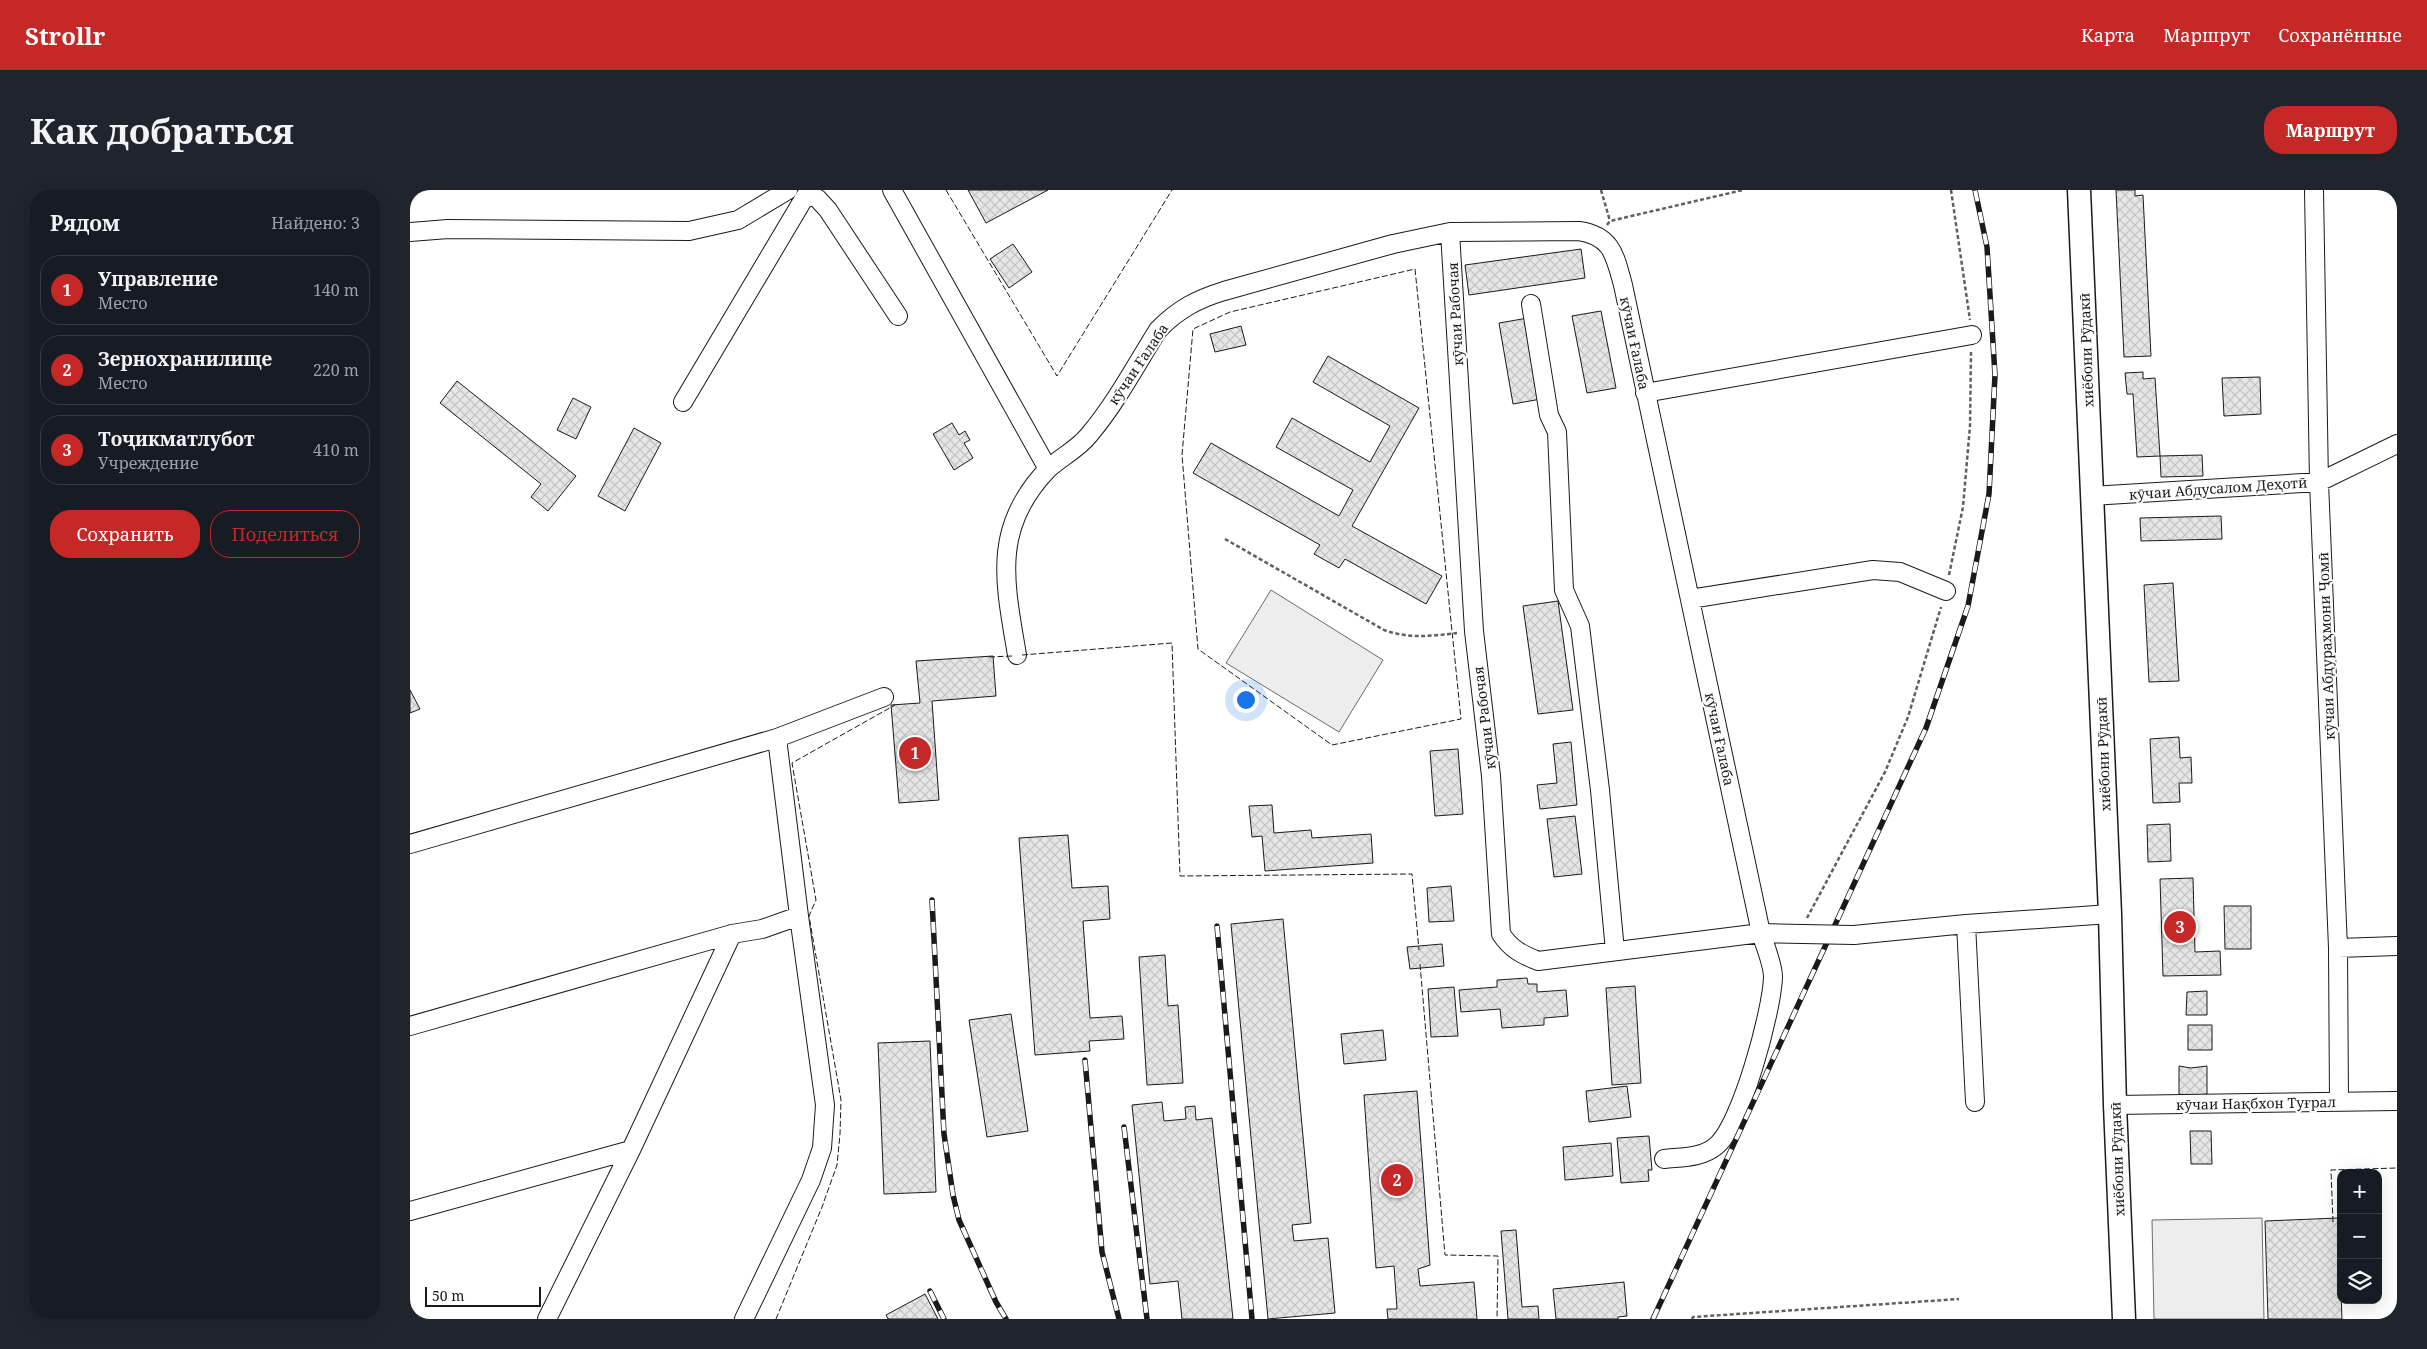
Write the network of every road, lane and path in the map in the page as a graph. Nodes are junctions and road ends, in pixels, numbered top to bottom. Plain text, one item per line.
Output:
1 (788, 190) edge
2 (892, 190) edge
3 (1601, 190) edge
4 (1743, 190) edge
5 (1951, 190) edge
6 (2079, 190) edge
7 (2314, 190) edge
8 (809, 192) edge
9 (1610, 221) junction
10 (410, 232) edge
11 (1450, 232) junction
12 (1600, 237) junction
13 (1531, 304) dead end
14 (898, 316) dead end
15 (1972, 335) junction
16 (1645, 393) junction
17 (683, 402) dead end
18 (2397, 444) edge
19 (1048, 469) junction
20 (2319, 482) junction
21 (2091, 496) junction
22 (1225, 539) dead end
23 (1946, 591) junction
24 (1690, 599) junction
25 (1452, 634) dead end
26 (1017, 655) dead end
27 (884, 697) dead end
28 (777, 738) junction
29 (410, 844) edge
30 (2110, 914) junction
31 (799, 916) junction
32 (1966, 924) junction
33 (1761, 933) junction
34 (732, 934) junction
35 (1800, 934) junction
36 (2397, 946) edge
37 (2338, 948) junction
38 (1615, 951) junction
39 (410, 1026) edge
40 (2397, 1101) edge
41 (1975, 1102) dead end
42 (2339, 1102) junction
43 (2115, 1105) junction
44 (631, 1150) junction
45 (1664, 1159) dead end
46 (411, 1207) edge
47 (1959, 1299) dead end
48 (547, 1319) edge
49 (744, 1319) edge
50 (1692, 1319) edge
51 (2124, 1319) edge

1 - 10 street
2 - 19 street
3 - 9 path
4 - 9 path
5 - 15 path
6 - 21 main road, хиёбони Рӯдакӣ
7 - 20 street, кӯчаи Абдураҳмони Ҷомӣ
8 - 14 street
8 - 17 street
9 - 12 path
11 - 12 street, кӯчаи Ғалаба
11 - 19 street, кӯчаи Ғалаба
11 - 38 street, кӯчаи Рабочая
12 - 16 street, кӯчаи Ғалаба
13 - 38 street
15 - 16 street
15 - 23 path
16 - 24 street, кӯчаи Ғалаба
18 - 20 street, кӯчаи Абдусалом Деҳотӣ
19 - 26 street, кӯчаи Ғалаба
20 - 21 street, кӯчаи Абдусалом Деҳотӣ
20 - 37 street, кӯчаи Абдураҳмони Ҷомӣ
21 - 30 main road, хиёбони Рӯдакӣ
22 - 25 path
23 - 24 street
23 - 35 path
24 - 33 street, кӯчаи Ғалаба
27 - 28 street
28 - 29 street
28 - 31 street
30 - 32 street
30 - 43 main road, хиёбони Рӯдакӣ
31 - 34 street
31 - 49 street
32 - 35 street, bridge
32 - 41 street
33 - 35 street
33 - 38 street, кӯчаи Рабочая
33 - 45 street, кӯчаи Ғалаба
34 - 39 street
34 - 44 street
36 - 37 street
37 - 42 street, кӯчаи Абдураҳмони Ҷомӣ
40 - 42 street, кӯчаи Нақбхон Туғрал
42 - 43 street, кӯчаи Нақбхон Туғрал
43 - 51 main road, хиёбони Рӯдакӣ
44 - 46 street
44 - 48 street
47 - 50 path

